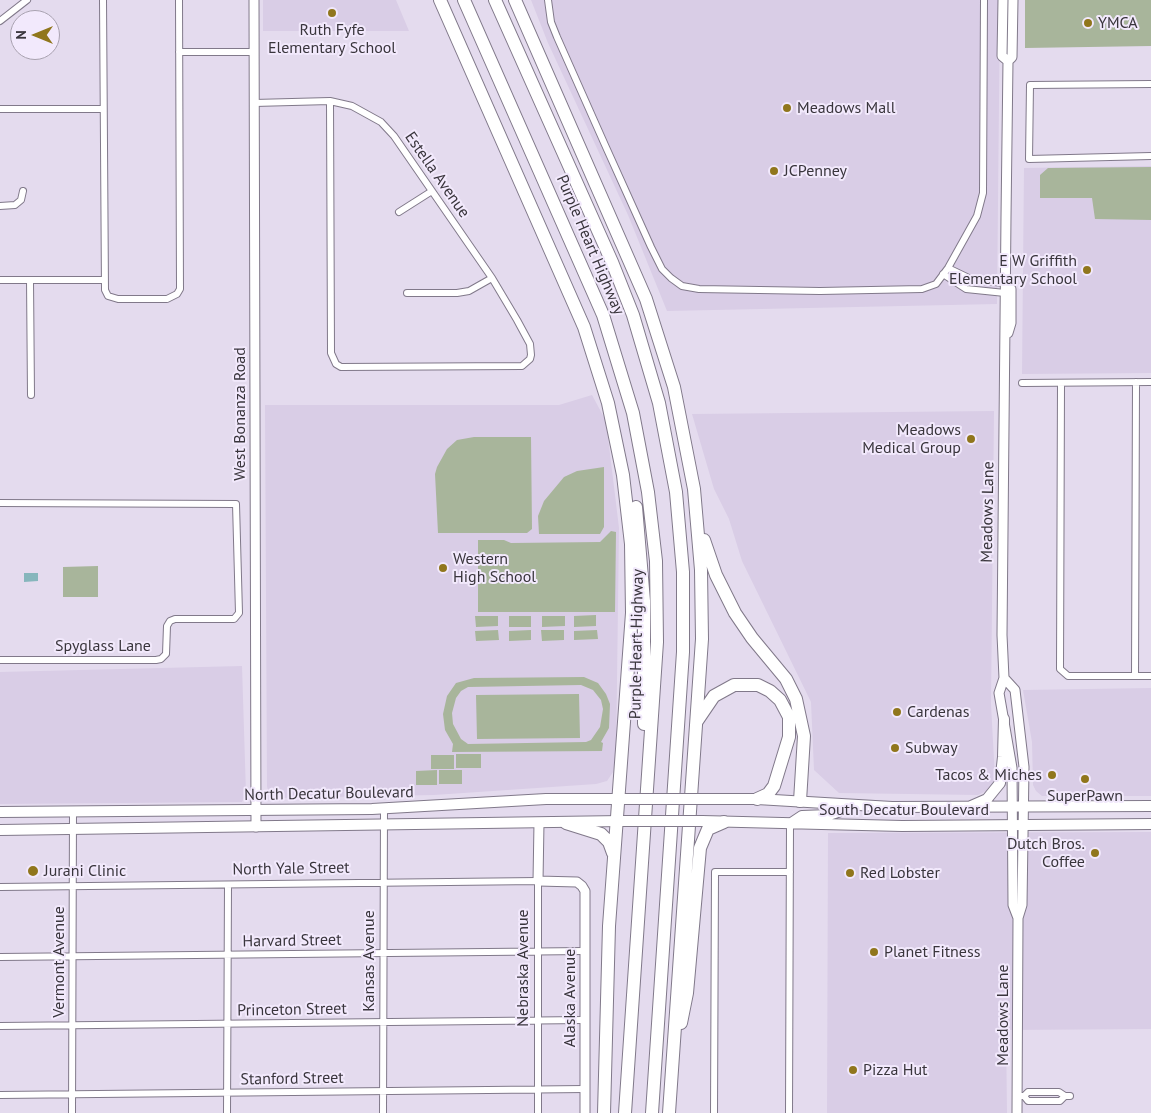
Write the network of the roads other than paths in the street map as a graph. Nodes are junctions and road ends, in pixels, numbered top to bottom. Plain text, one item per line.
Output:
1 (28, 0) edge
2 (103, 0) edge
3 (178, 0) edge
4 (254, 0) edge
5 (440, 0) edge
6 (464, 0) edge
7 (495, 0) edge
8 (515, 0) edge
9 (548, 0) edge
10 (984, 0) edge
11 (1003, 0) edge
12 (1013, 0) edge
13 (0, 22) edge
14 (179, 52) junction
15 (254, 52) junction
16 (1008, 62) junction
17 (1151, 84) edge
18 (330, 101) junction
19 (254, 103) junction
20 (0, 109) edge
21 (103, 109) junction
22 (1151, 156) edge
23 (23, 191) dead end
24 (432, 191) junction
25 (0, 206) edge
26 (399, 212) dead end
27 (1006, 217) junction
28 (948, 268) junction
29 (943, 274) junction
30 (492, 278) junction
31 (0, 280) edge
32 (30, 280) junction
33 (104, 280) junction
34 (1005, 283) junction
35 (407, 293) dead end
36 (1005, 293) junction
37 (1004, 347) junction
38 (1060, 382) junction
39 (1136, 382) junction
40 (1151, 382) edge
41 (1022, 383) dead end
42 (31, 395) dead end
43 (617, 441) junction
44 (0, 504) edge
45 (698, 524) junction
46 (0, 660) edge
47 (1135, 676) junction
48 (1151, 676) edge
49 (1004, 678) junction
50 (1004, 719) junction
51 (696, 723) junction
52 (622, 799) junction
53 (757, 799) junction
54 (658, 800) joint
55 (800, 801) junction
56 (857, 806) junction
57 (1151, 806) edge
58 (1012, 807) junction
59 (1024, 807) junction
60 (960, 808) junction
61 (384, 809) junction
62 (256, 810) junction
63 (0, 812) edge
64 (73, 812) junction
65 (620, 821) junction
66 (656, 821) joint
67 (724, 822) junction
68 (566, 823) junction
69 (539, 824) junction
70 (790, 824) junction
71 (1150, 824) edge
72 (384, 826) junction
73 (1018, 826) junction
74 (256, 827) junction
75 (0, 830) edge
76 (73, 830) junction
77 (614, 859) junction
78 (642, 859) junction
79 (790, 872) junction
80 (538, 881) junction
81 (384, 883) junction
82 (228, 885) junction
83 (582, 885) joint
84 (73, 886) junction
85 (0, 887) edge
86 (585, 951) junction
87 (538, 952) junction
88 (383, 953) junction
89 (228, 955) junction
90 (72, 956) junction
91 (0, 957) edge
92 (585, 1020) junction
93 (538, 1021) junction
94 (383, 1022) junction
95 (228, 1024) junction
96 (0, 1026) edge
97 (72, 1026) junction
98 (672, 1074) junction
99 (585, 1089) junction
100 (538, 1090) junction
101 (383, 1091) junction
102 (227, 1093) junction
103 (0, 1095) edge
104 (72, 1095) junction
105 (1021, 1096) junction
106 (1067, 1096) dead end
107 (72, 1113) edge
108 (227, 1113) edge
109 (383, 1113) edge
110 (538, 1113) edge
111 (585, 1113) edge
112 (604, 1113) edge
113 (625, 1113) edge
114 (652, 1113) edge
115 (669, 1113) edge
116 (714, 1113) edge
117 (789, 1113) edge
118 (1017, 1113) edge

1 - 13 street
2 - 21 street
3 - 14 street
4 - 15 street, West Bonanza Road
5 - 43 highway
6 - 78 highway, Purple Heart Highway
7 - 114 highway, Purple Heart Highway
8 - 45 highway
9 - 29 street
10 - 28 street
11 - 16 street, Meadows Lane
12 - 16 street, Meadows Lane
14 - 15 street
14 - 33 street
15 - 19 street, West Bonanza Road
16 - 27 street, Meadows Lane
17 - 22 street
18 - 19 street, Estella Avenue
18 - 24 street, Estella Avenue
18 - 30 street, Estella Avenue
19 - 62 street, West Bonanza Road
20 - 21 street
21 - 33 street
23 - 25 street
24 - 26 street
24 - 30 street, Estella Avenue
27 - 34 street, Meadows Lane
27 - 37 street, Meadows Lane
28 - 29 street
28 - 34 street
29 - 36 street
30 - 35 street
31 - 32 street
32 - 33 street
32 - 42 street
34 - 36 street, Meadows Lane
36 - 37 street, Meadows Lane
37 - 49 street, Meadows Lane
38 - 39 street
38 - 41 street
38 - 47 street
39 - 40 street
39 - 47 street
43 - 52 highway
43 - 78 highway
44 - 46 street, Spyglass Lane
45 - 51 highway
45 - 55 highway
47 - 48 street
49 - 50 street, Meadows Lane
49 - 59 street, Meadows Lane
50 - 58 street, Meadows Lane
50 - 60 main road
51 - 53 highway
51 - 98 highway
52 - 54 main road, North Decatur Boulevard, bridge
52 - 61 main road, North Decatur Boulevard
52 - 65 highway
53 - 54 main road, South Decatur Boulevard, bridge
53 - 55 main road, South Decatur Boulevard
55 - 56 main road, South Decatur Boulevard
55 - 70 main road
56 - 60 main road, South Decatur Boulevard
56 - 70 main road
57 - 59 main road, South Decatur Boulevard
58 - 59 main road, South Decatur Boulevard
58 - 60 main road, South Decatur Boulevard
58 - 73 street, Meadows Lane
59 - 73 street, Meadows Lane
61 - 62 main road, North Decatur Boulevard
61 - 72 street, Kansas Avenue
62 - 64 main road, North Decatur Boulevard
62 - 74 street, West Bonanza Road
63 - 64 main road, North Decatur Boulevard
64 - 76 street, Vermont Avenue
65 - 66 main road, North Decatur Boulevard, bridge
65 - 68 main road, North Decatur Boulevard
65 - 77 highway
66 - 67 main road, South Decatur Boulevard, bridge
67 - 70 main road, South Decatur Boulevard
67 - 98 highway
68 - 69 main road, North Decatur Boulevard
68 - 77 highway
69 - 72 main road, North Decatur Boulevard
69 - 80 street, Nebraska Avenue
70 - 73 main road, South Decatur Boulevard
70 - 79 street
71 - 73 main road, South Decatur Boulevard
72 - 74 main road, North Decatur Boulevard
72 - 81 street, Kansas Avenue
73 - 105 street, Meadows Lane
74 - 76 main road, North Decatur Boulevard
75 - 76 main road, North Decatur Boulevard
76 - 84 street, Vermont Avenue
77 - 112 highway
78 - 113 highway, Purple Heart Highway
79 - 116 street
79 - 117 street
80 - 81 street, North Yale Street
80 - 83 street, North Yale Street
80 - 87 street, Nebraska Avenue
81 - 82 street, North Yale Street
81 - 88 street, Kansas Avenue
82 - 84 street, North Yale Street
82 - 89 street
83 - 86 street, Alaska Avenue
84 - 85 street, North Yale Street
84 - 90 street, Vermont Avenue
86 - 87 street, Harvard Street
86 - 92 street, Alaska Avenue
87 - 88 street, Harvard Street
87 - 93 street, Nebraska Avenue
88 - 89 street, Harvard Street
88 - 94 street, Kansas Avenue
89 - 90 street, Harvard Street
89 - 95 street
90 - 91 street, Harvard Street
90 - 97 street, Vermont Avenue
92 - 93 street, Princeton Street
92 - 99 street, Alaska Avenue
93 - 94 street, Princeton Street
93 - 100 street, Nebraska Avenue
94 - 95 street, Princeton Street
94 - 101 street, Kansas Avenue
95 - 97 street, Princeton Street
95 - 102 street
96 - 97 street, Princeton Street
97 - 104 street, Vermont Avenue
98 - 115 highway
99 - 100 street, Stanford Street
99 - 111 street, Alaska Avenue
100 - 101 street, Stanford Street
100 - 110 street, Nebraska Avenue
101 - 102 street, Stanford Street
101 - 109 street, Kansas Avenue
102 - 104 street, Stanford Street
102 - 108 street
103 - 104 street, Stanford Street
104 - 107 street, Vermont Avenue
105 - 106 street
105 - 118 street, Meadows Lane

